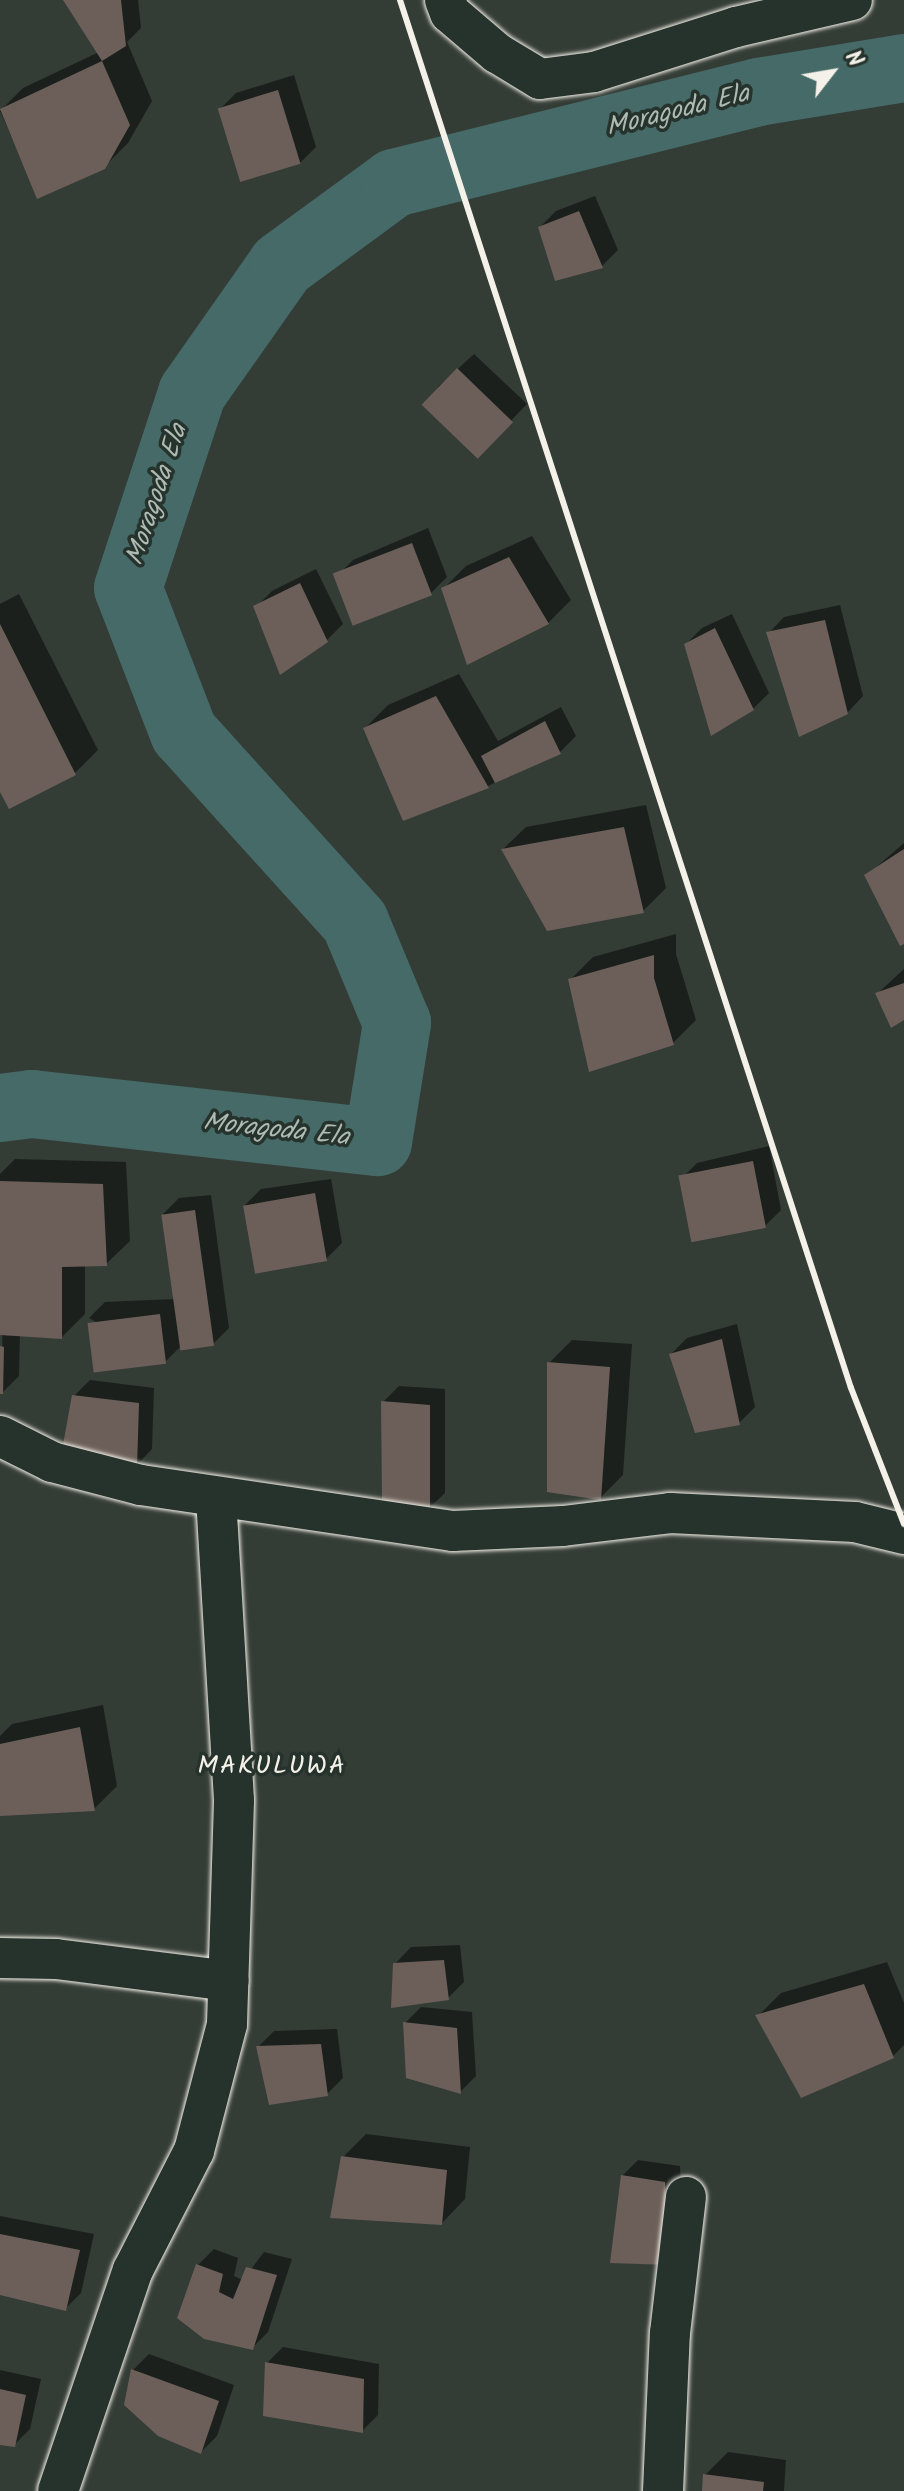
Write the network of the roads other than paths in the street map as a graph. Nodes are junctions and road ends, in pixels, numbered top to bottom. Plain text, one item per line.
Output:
1 (445, 0) edge
2 (834, 3) edge
3 (0, 1436) edge
4 (216, 1498) junction
5 (904, 1534) edge
6 (0, 1958) edge
7 (229, 1981) junction
8 (686, 2197) dead end
9 (58, 2491) edge
10 (663, 2491) edge

1 - 2 street
3 - 4 street
4 - 5 street
4 - 7 street
6 - 7 street
7 - 9 street
8 - 10 street

